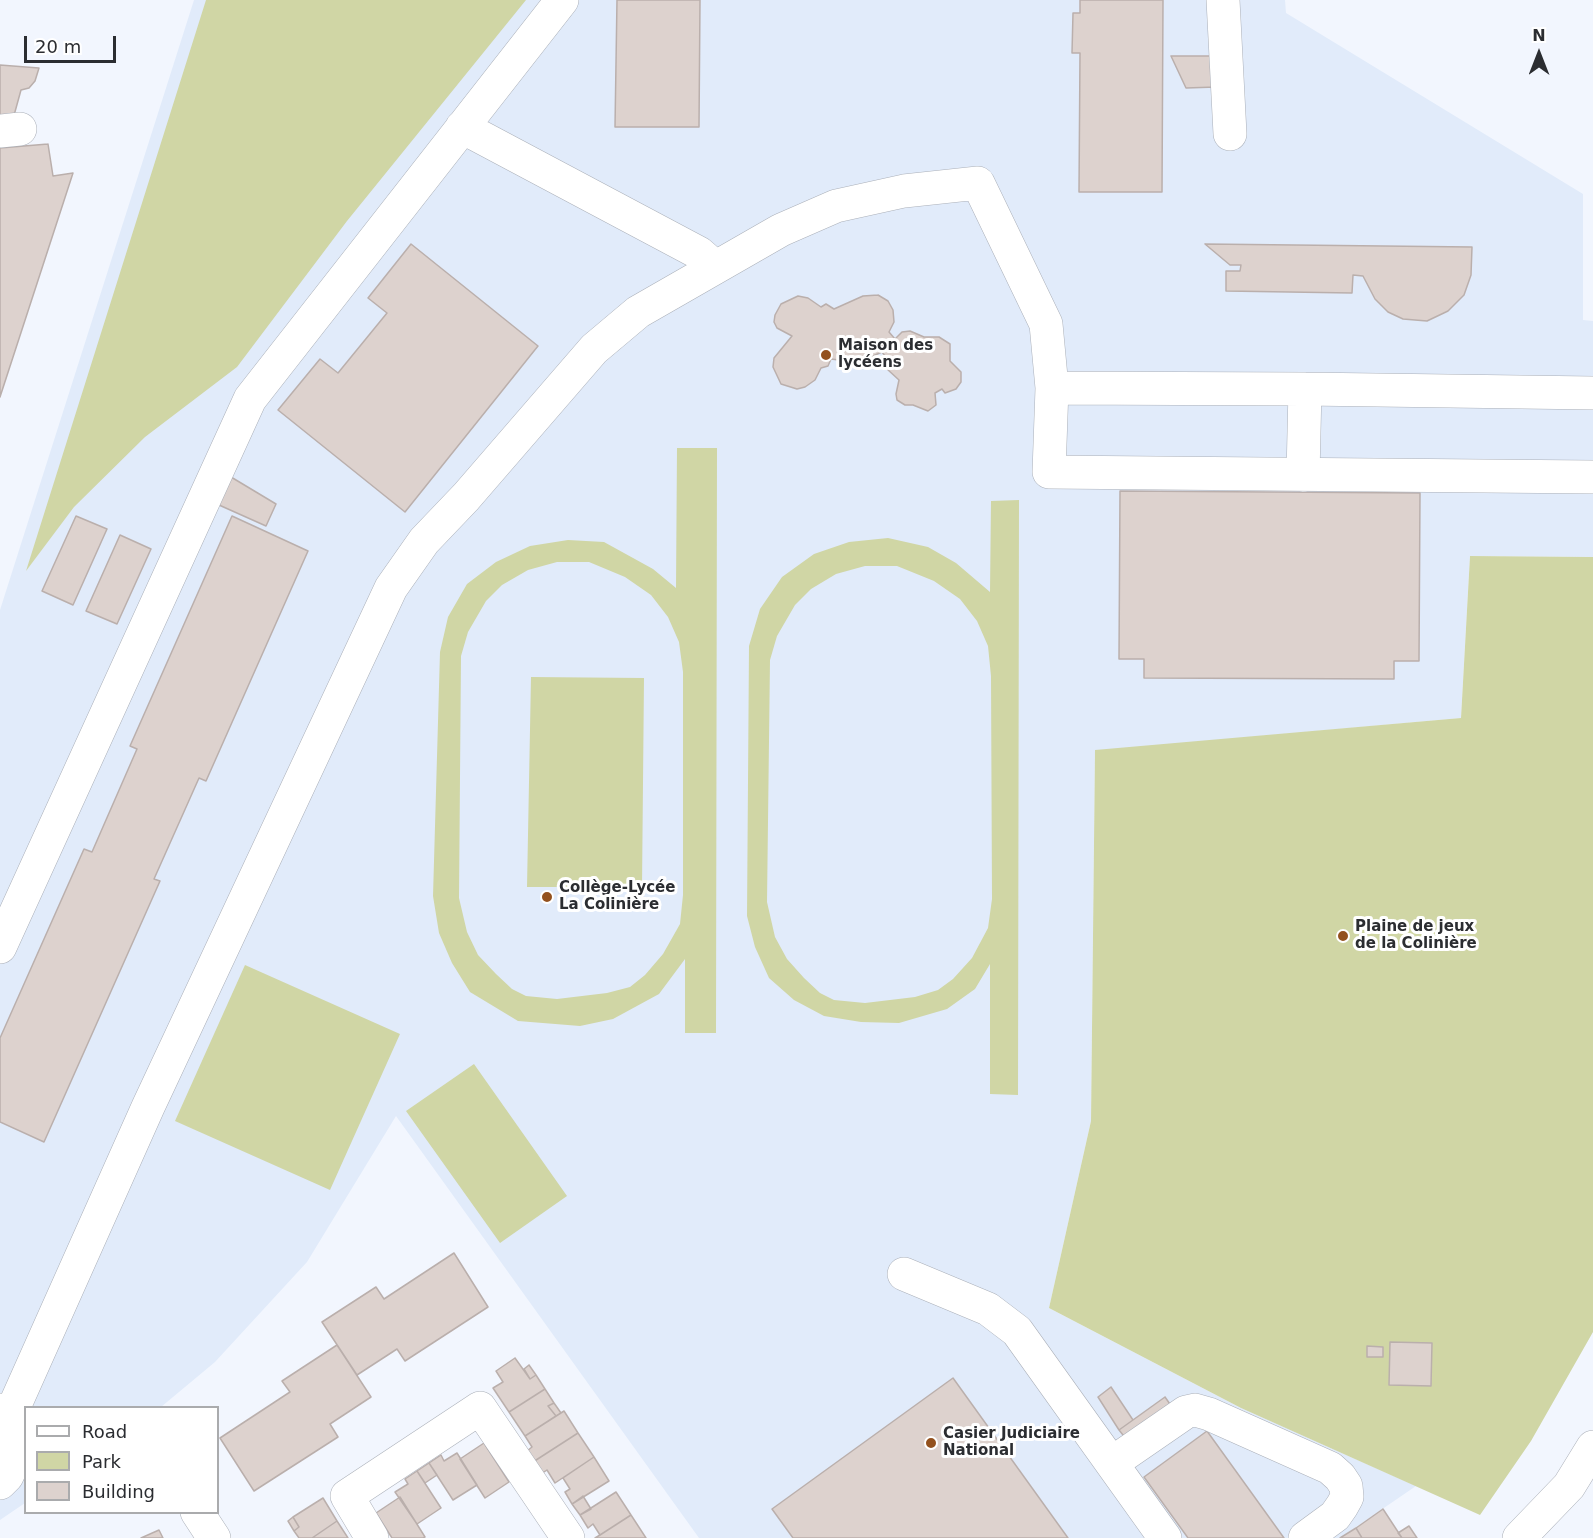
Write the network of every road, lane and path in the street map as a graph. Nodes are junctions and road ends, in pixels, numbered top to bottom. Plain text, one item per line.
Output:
1 (562, 0) edge
2 (1223, 0) edge
3 (462, 127) junction
4 (1230, 134) dead end
5 (715, 267) junction
6 (1052, 388) junction
7 (1305, 389) junction
8 (1593, 393) edge
9 (1303, 475) junction
10 (1593, 477) edge
11 (0, 947) edge
12 (904, 1274) dead end
13 (5, 1413) edge
14 (1593, 1447) edge
15 (1112, 1463) junction
16 (0, 1483) edge
17 (198, 1514) edge
18 (214, 1538) edge
19 (372, 1538) edge
20 (568, 1538) edge
21 (1165, 1538) edge
22 (1305, 1538) edge
23 (1519, 1538) edge

1 - 3 street
2 - 4 street
3 - 5 street
3 - 11 street
5 - 6 street
5 - 13 street
6 - 7 street
6 - 9 street
7 - 8 street
7 - 9 street
9 - 10 street
12 - 15 street
13 - 16 street
14 - 23 street
15 - 21 street
15 - 22 street
17 - 18 street
19 - 20 street

